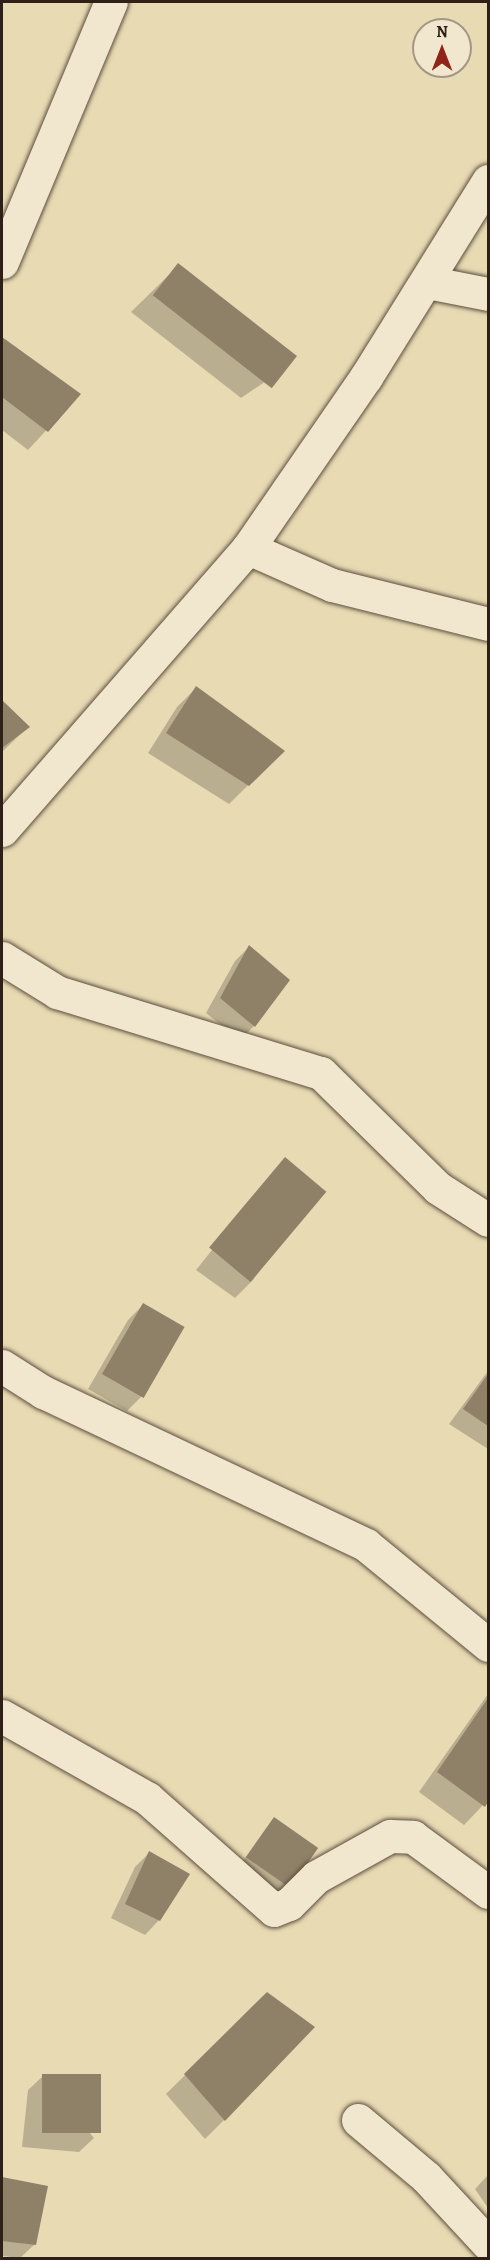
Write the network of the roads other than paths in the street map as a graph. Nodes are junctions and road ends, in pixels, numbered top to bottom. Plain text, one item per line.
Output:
1 (111, 2) edge
2 (489, 181) edge
3 (2, 262) edge
4 (427, 282) junction
5 (489, 294) edge
6 (248, 548) junction
7 (489, 624) edge
8 (2, 830) edge
9 (2, 958) edge
10 (489, 1220) edge
11 (2, 1366) edge
12 (489, 1645) edge
13 (2, 1716) edge
14 (489, 1892) edge
15 (358, 2120) dead end
16 (489, 2244) edge

1 - 3 street
2 - 4 street
4 - 5 street
4 - 6 street
6 - 7 street
6 - 8 street
9 - 10 street
11 - 12 street
13 - 14 street
15 - 16 street

